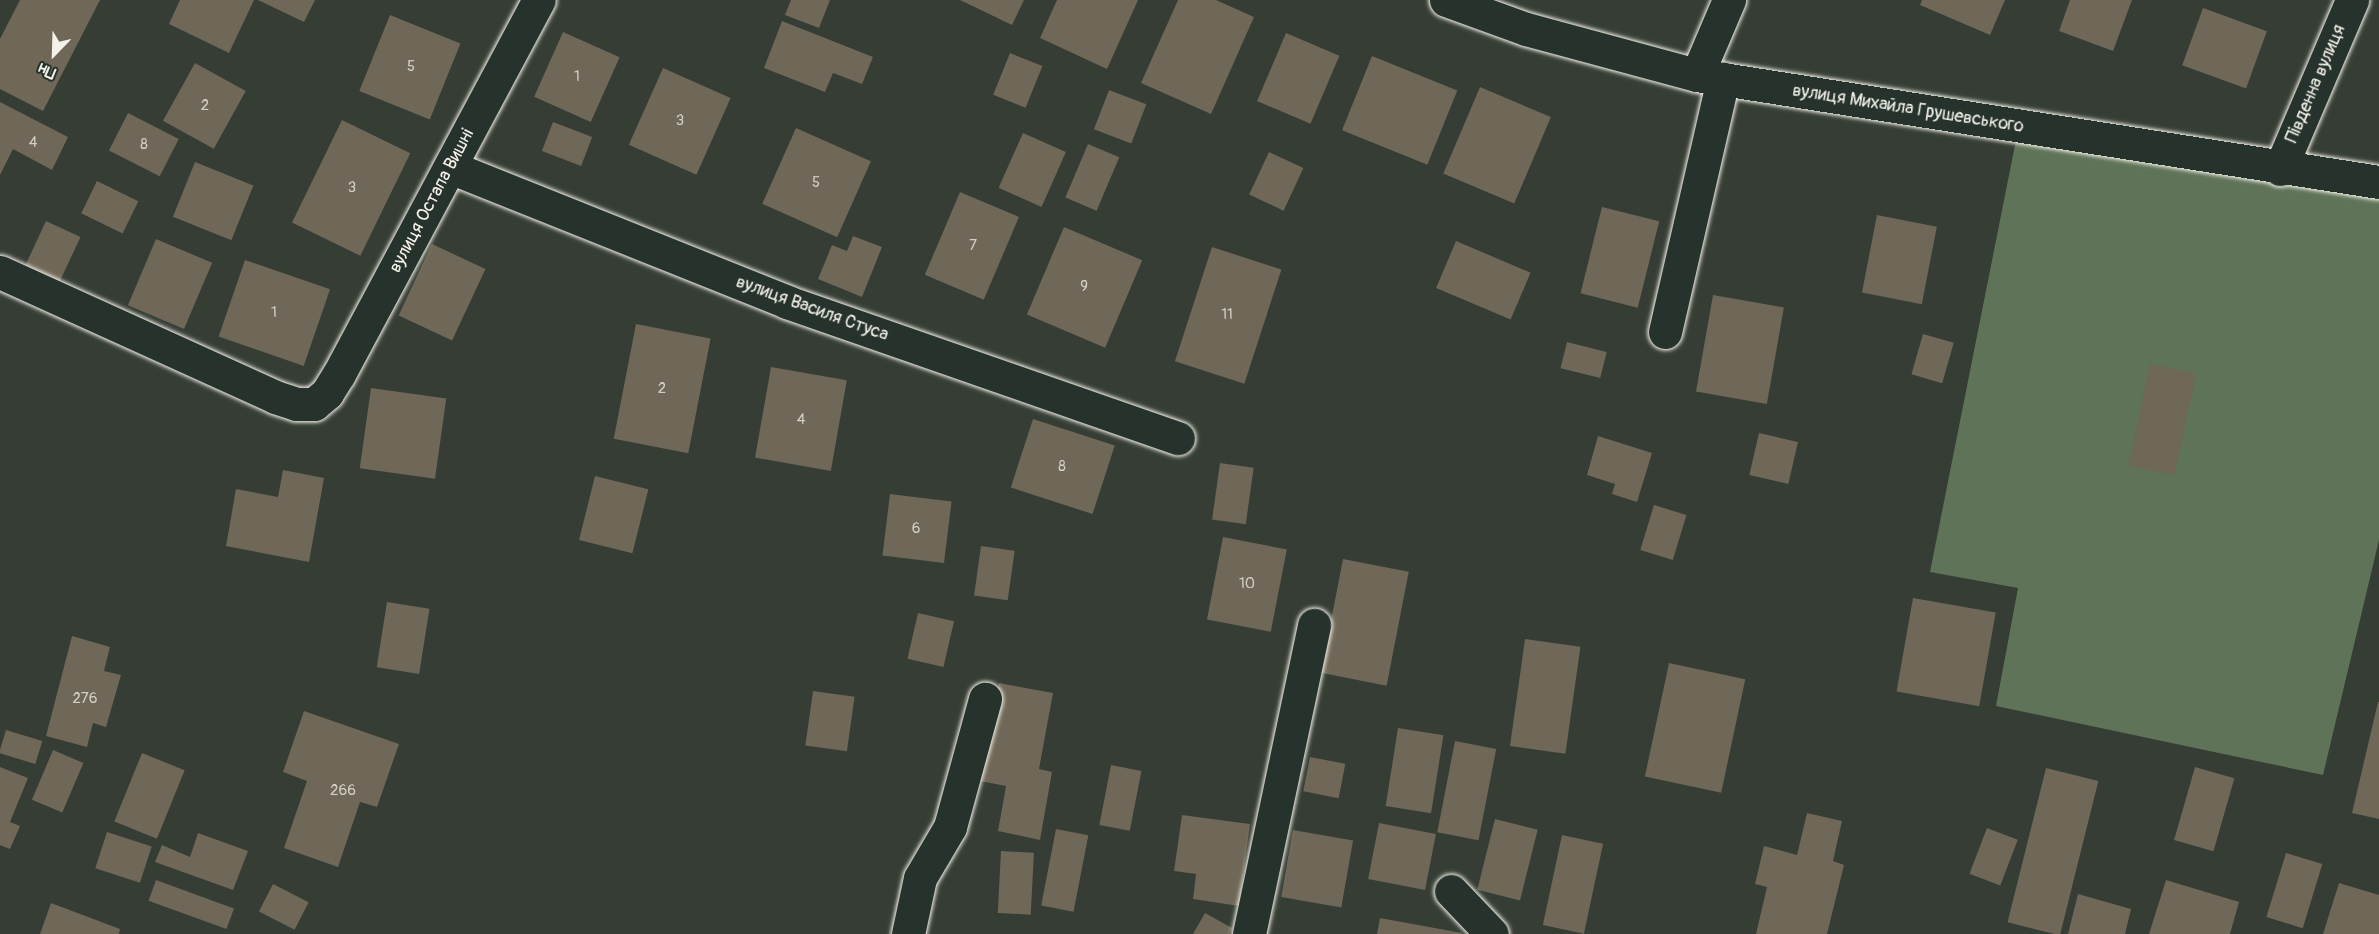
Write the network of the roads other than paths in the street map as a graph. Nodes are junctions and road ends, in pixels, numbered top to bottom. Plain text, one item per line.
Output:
1 (539, 0) edge
2 (1446, 0) edge
3 (1729, 0) edge
4 (2352, 0) edge
5 (1710, 77) junction
6 (450, 167) junction
7 (2280, 169) junction
8 (2379, 182) edge
9 (0, 272) edge
10 (1665, 332) dead end
11 (1178, 438) dead end
12 (1314, 625) dead end
13 (985, 699) dead end
14 (1451, 891) dead end
15 (908, 934) edge
16 (1249, 934) edge
17 (1492, 934) edge

1 - 6 street, вулиця Остапа Вишні
2 - 5 street, вулиця Михайла Грушевського
3 - 5 street
4 - 7 street, Південна вулиця
5 - 7 street, вулиця Михайла Грушевського
5 - 10 street
6 - 9 street, вулиця Остапа Вишні
6 - 11 street, вулиця Василя Стуса
7 - 8 street, вулиця Михайла Грушевського
12 - 16 street
13 - 15 street
14 - 17 street

